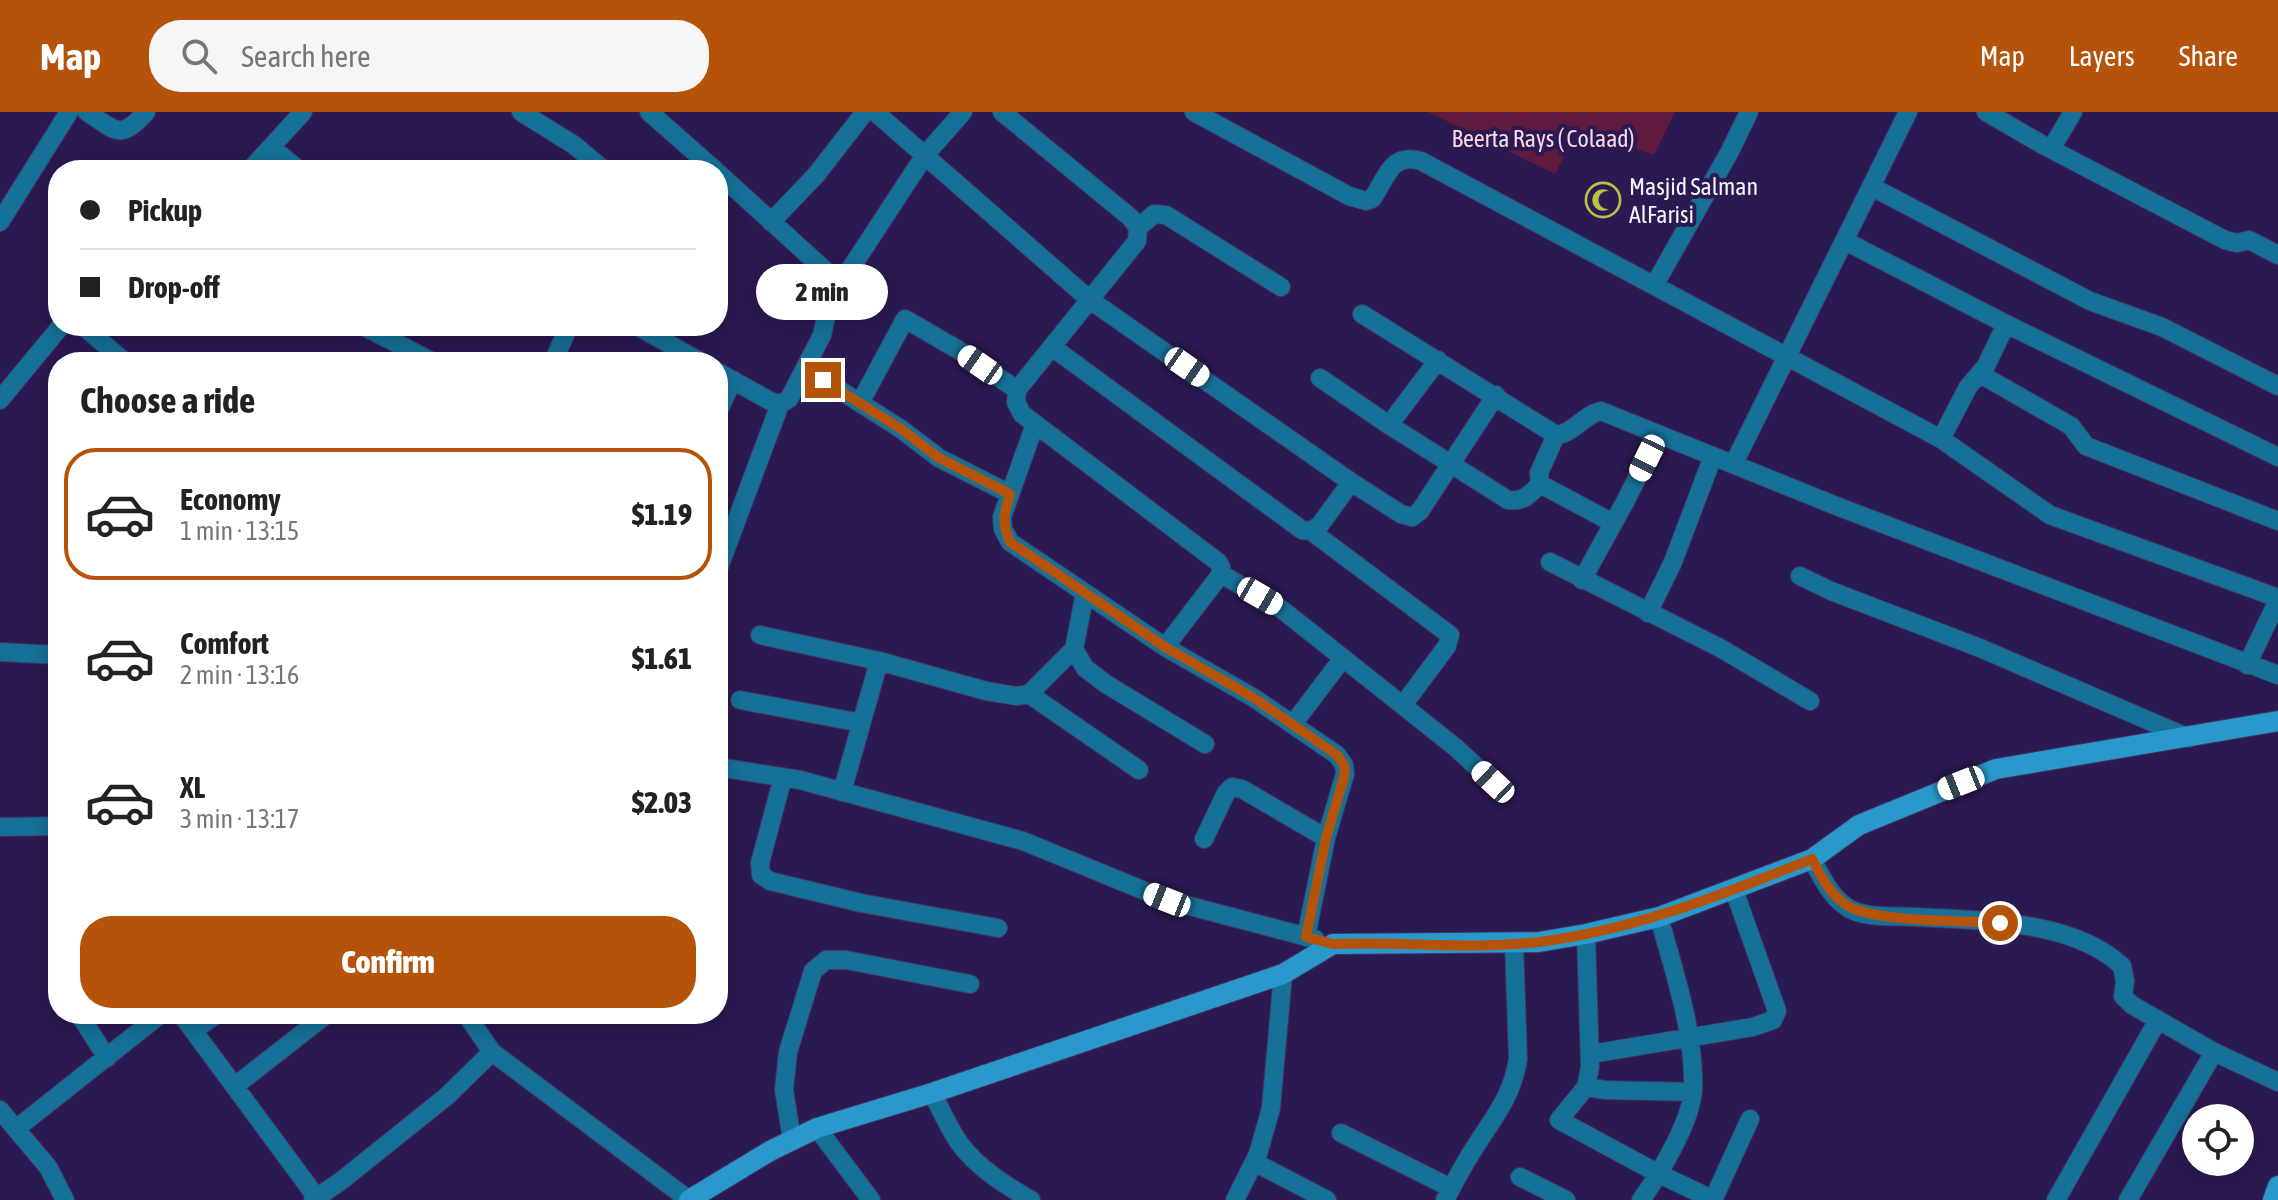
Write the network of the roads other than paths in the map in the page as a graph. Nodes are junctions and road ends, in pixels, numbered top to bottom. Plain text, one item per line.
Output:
1 (69, 112) edge
2 (87, 112) edge
3 (146, 112) edge
4 (303, 112) edge
5 (521, 112) edge
6 (649, 112) edge
7 (865, 112) edge
8 (875, 112) edge
9 (963, 112) edge
10 (1002, 112) edge
11 (1194, 112) edge
12 (1749, 112) edge
13 (1908, 112) edge
14 (1986, 112) edge
15 (2073, 112) edge
16 (272, 148) junction
17 (2051, 149) junction
18 (925, 155) junction
19 (260, 160) edge
20 (287, 160) edge
21 (592, 160) edge
22 (704, 160) edge
23 (728, 182) edge
24 (1872, 187) junction
25 (0, 222) edge
26 (771, 222) junction
27 (1138, 228) junction
28 (1845, 241) junction
29 (2278, 255) edge
30 (840, 284) junction
31 (1655, 284) junction
32 (1281, 287) dead end
33 (1090, 300) junction
34 (1362, 314) dead end
35 (2006, 324) junction
36 (53, 336) edge
37 (95, 336) edge
38 (382, 336) edge
39 (655, 336) edge
40 (1052, 347) junction
41 (113, 352) edge
42 (414, 352) edge
43 (683, 352) edge
44 (1787, 358) junction
45 (1438, 360) junction
46 (805, 368) junction
47 (1980, 374) junction
48 (728, 377) edge
49 (1320, 378) dead end
50 (2278, 386) edge
51 (1017, 390) junction
52 (1496, 395) junction
53 (0, 400) edge
54 (860, 403) junction
55 (780, 404) junction
56 (1035, 424) junction
57 (1389, 425) junction
58 (1556, 435) junction
59 (1658, 436) junction
60 (1941, 439) junction
61 (1713, 456) junction
62 (2278, 457) edge
63 (1734, 463) junction
64 (1450, 465) junction
65 (1351, 482) junction
66 (1540, 484) junction
67 (1010, 494) junction
68 (2278, 521) edge
69 (1613, 523) junction
70 (1311, 531) junction
71 (728, 543) edge
72 (1550, 562) dead end
73 (1221, 574) junction
74 (1800, 576) dead end
75 (1582, 580) junction
76 (1085, 593) junction
77 (2278, 599) edge
78 (1648, 613) junction
79 (760, 635) dead end
80 (1165, 647) junction
81 (1074, 649) junction
82 (0, 652) edge
83 (48, 654) edge
84 (1343, 658) junction
85 (879, 661) junction
86 (2247, 665) junction
87 (2278, 675) edge
88 (1029, 694) junction
89 (740, 700) dead end
90 (1810, 701) dead end
91 (1403, 705) junction
92 (2278, 721) edge
93 (861, 723) junction
94 (1293, 724) junction
95 (2189, 738) junction
96 (1205, 744) dead end
97 (728, 769) edge
98 (1139, 770) dead end
99 (783, 777) junction
100 (1493, 782) dead end
101 (842, 792) junction
102 (48, 826) edge
103 (0, 827) edge
104 (1326, 838) junction
105 (1204, 839) dead end
106 (1812, 859) junction
107 (1734, 890) junction
108 (1659, 917) junction
109 (998, 928) dead end
110 (1586, 934) junction
111 (1306, 937) junction
112 (1333, 944) junction
113 (1514, 944) junction
114 (1283, 974) junction
115 (970, 984) dead end
116 (2158, 1020) junction
117 (85, 1024) edge
118 (149, 1024) edge
119 (189, 1024) edge
120 (203, 1024) edge
121 (314, 1024) edge
122 (473, 1024) edge
123 (194, 1030) junction
124 (1689, 1039) junction
125 (492, 1052) junction
126 (2214, 1052) junction
127 (1591, 1054) junction
128 (107, 1058) junction
129 (2278, 1082) edge
130 (235, 1086) junction
131 (1586, 1087) junction
132 (1693, 1092) junction
133 (932, 1093) junction
134 (0, 1110) edge
135 (1750, 1119) dead end
136 (17, 1128) junction
137 (817, 1128) junction
138 (1341, 1133) dead end
139 (792, 1140) junction
140 (1254, 1162) junction
141 (1659, 1174) junction
142 (1520, 1177) dead end
143 (2278, 1186) edge
144 (1448, 1194) edge
145 (315, 1199) edge
146 (65, 1200) edge
147 (689, 1200) edge
148 (871, 1200) edge
149 (1031, 1200) edge
150 (1235, 1200) edge
151 (1327, 1200) edge
152 (1566, 1200) edge
153 (1641, 1200) edge
154 (1713, 1200) edge
155 (2056, 1200) edge
156 (2128, 1200) edge
157 (2273, 1200) edge

1 - 25 street
2 - 3 street
4 - 16 street
5 - 21 street
6 - 22 street
7 - 26 street
8 - 18 street
9 - 18 street
10 - 27 street
11 - 31 street
12 - 31 street
13 - 24 street
14 - 17 street
15 - 17 street
16 - 19 street
16 - 20 street
17 - 29 street
18 - 30 street
18 - 33 street
23 - 26 street
24 - 28 street
24 - 50 street
26 - 30 street
27 - 32 street
27 - 33 street
28 - 35 street
28 - 44 street
30 - 46 street
31 - 44 street
33 - 40 street
33 - 65 street
34 - 45 street
35 - 47 street
35 - 62 street
36 - 53 street
37 - 41 street
38 - 42 street
39 - 43 street
40 - 51 street
40 - 70 street
44 - 60 street
44 - 63 street
45 - 52 street
45 - 57 street
46 - 54 street
46 - 55 street
47 - 60 street
47 - 68 street
48 - 55 street
49 - 57 street
51 - 54 street
51 - 56 street
52 - 58 street
52 - 64 street
54 - 67 street
55 - 71 street
56 - 67 street
56 - 73 street
57 - 64 street
58 - 59 street
58 - 66 street
59 - 61 street
59 - 69 street
60 - 77 street
61 - 63 street
61 - 78 street
63 - 86 street
64 - 65 street
64 - 66 street
65 - 70 street
66 - 69 street
67 - 76 street
69 - 75 street
70 - 91 street
72 - 75 street
73 - 80 street
73 - 84 street
74 - 95 street
75 - 78 street
76 - 80 street
76 - 81 street
77 - 86 street
78 - 90 street
79 - 85 street
80 - 94 street
81 - 88 street
81 - 96 street
82 - 83 street
84 - 91 street
84 - 94 street
85 - 88 street
85 - 93 street
86 - 87 street
88 - 98 street
89 - 93 street
91 - 100 street
92 - 95 street
93 - 101 street
94 - 104 street
95 - 106 street
97 - 99 street
99 - 101 street
99 - 109 street
101 - 111 street
102 - 103 street
104 - 105 street
104 - 111 street
106 - 107 street
106 - 116 street
107 - 108 street
107 - 124 street
108 - 110 street
108 - 124 street
110 - 113 street
110 - 127 street
111 - 112 street
112 - 113 street
112 - 114 street
113 - 144 street
114 - 133 street
114 - 140 street
115 - 139 street
116 - 126 street
116 - 155 street
117 - 128 street
118 - 128 street
119 - 123 street
120 - 123 street
121 - 130 street
122 - 125 street
123 - 130 street
124 - 127 street
124 - 132 street
125 - 145 street
125 - 147 street
126 - 129 street
126 - 156 street
127 - 131 street
128 - 136 street
130 - 145 street
131 - 132 street
131 - 141 street
132 - 141 street
133 - 137 street
133 - 149 street
134 - 136 street
135 - 154 street
136 - 146 street
137 - 139 street
137 - 148 street
138 - 144 street
139 - 147 street
140 - 150 street
140 - 151 street
141 - 153 street
141 - 154 street
142 - 152 street
143 - 157 street

